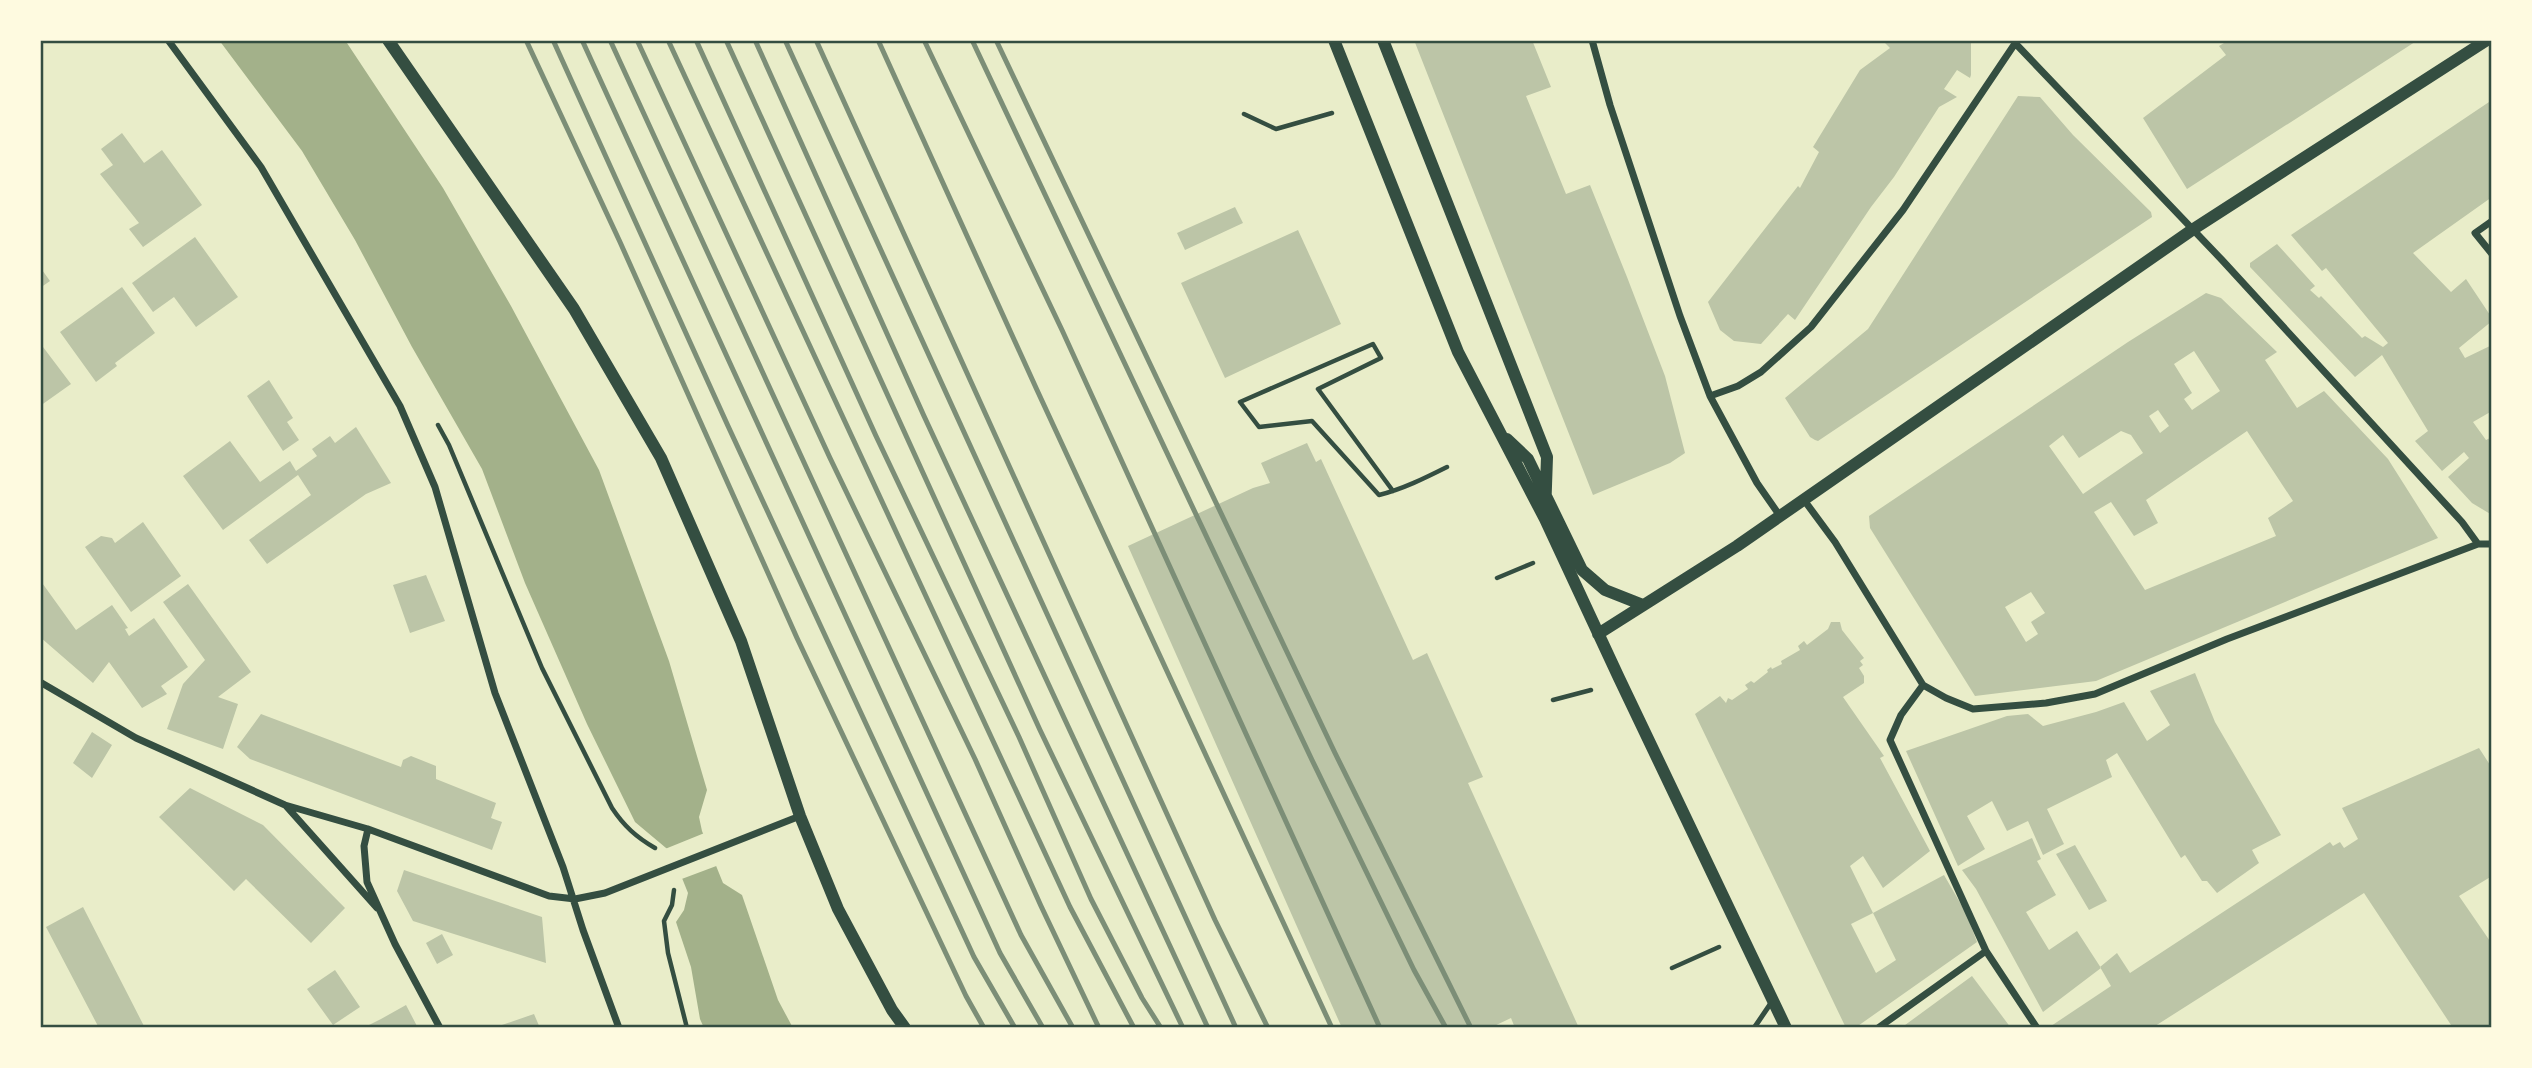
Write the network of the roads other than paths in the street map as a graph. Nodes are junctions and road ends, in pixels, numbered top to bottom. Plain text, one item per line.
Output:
1 (168, 40) edge
2 (388, 40) edge
3 (1334, 40) edge
4 (1383, 40) edge
5 (1592, 40) edge
6 (2487, 40) edge
7 (2016, 42) edge
8 (2492, 221) edge
9 (2192, 230) junction
10 (2492, 254) edge
11 (1710, 396) junction
12 (1497, 429) junction
13 (1546, 497) junction
14 (1804, 500) junction
15 (1780, 516) junction
16 (1545, 519) junction
17 (2478, 544) junction
18 (2492, 544) edge
19 (1643, 605) junction
20 (1598, 634) junction
21 (40, 681) edge
22 (1923, 685) junction
23 (285, 805) junction
24 (800, 816) junction
25 (368, 829) junction
26 (575, 899) junction
27 (382, 914) junction
28 (1986, 951) junction
29 (1773, 1000) junction
30 (440, 1028) edge
31 (619, 1028) edge
32 (905, 1028) edge
33 (1754, 1028) edge
34 (1786, 1028) edge
35 (1878, 1028) edge
36 (2037, 1028) edge

1 - 26 street
2 - 24 street
3 - 12 street
4 - 13 street
5 - 11 street
6 - 9 street
7 - 9 street
7 - 11 street
8 - 10 street
9 - 14 street
9 - 17 street
11 - 15 street
12 - 13 street
12 - 16 street
13 - 16 street
13 - 19 street
14 - 15 street
14 - 22 street
15 - 19 street
16 - 20 street
17 - 18 street
17 - 22 street
19 - 20 street
20 - 29 street
21 - 23 street
22 - 28 street
23 - 25 street
23 - 27 street
24 - 26 street
24 - 32 street
25 - 26 street
25 - 27 street
26 - 31 street
27 - 30 street
28 - 35 street
28 - 36 street
29 - 33 lane
29 - 34 street

